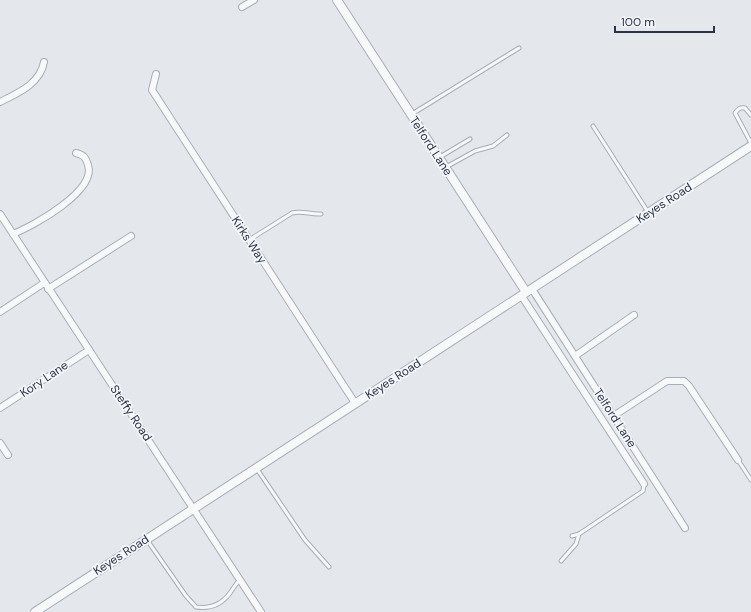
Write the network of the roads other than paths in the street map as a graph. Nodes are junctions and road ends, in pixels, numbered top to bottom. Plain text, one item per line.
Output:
1 (254, 0) edge
2 (337, 0) edge
3 (242, 8) dead end
4 (518, 48) dead end
5 (44, 62) dead end
6 (156, 74) dead end
7 (0, 102) edge
8 (411, 115) junction
9 (751, 115) edge
10 (593, 126) dead end
11 (507, 135) dead end
12 (470, 139) dead end
13 (751, 143) edge
14 (751, 146) edge
15 (76, 152) dead end
16 (439, 158) junction
17 (445, 168) junction
18 (648, 213) junction
19 (0, 214) edge
20 (321, 214) dead end
21 (13, 234) junction
22 (131, 236) dead end
23 (249, 240) junction
24 (44, 283) junction
25 (48, 289) junction
26 (526, 292) junction
27 (0, 312) edge
28 (634, 315) dead end
29 (89, 350) junction
30 (575, 356) junction
31 (355, 403) junction
32 (0, 408) edge
33 (615, 416) junction
34 (0, 443) edge
35 (8, 455) dead end
36 (738, 460) joint
37 (256, 468) junction
38 (751, 480) edge
39 (644, 484) joint
40 (194, 507) junction
41 (685, 528) dead end
42 (579, 534) junction
43 (572, 536) dead end
44 (146, 538) junction
45 (561, 561) dead end
46 (329, 567) dead end
47 (240, 580) junction
48 (34, 612) edge
49 (261, 612) edge

1 - 3 street
2 - 8 street, Telford Lane
4 - 8 lane
5 - 7 street
6 - 23 street, Kirks Way
8 - 16 street, Telford Lane
9 - 13 lane
10 - 18 lane
11 - 17 lane
12 - 16 lane
14 - 18 street, Keyes Road
15 - 21 street
16 - 17 street, Telford Lane
17 - 26 street, Telford Lane
18 - 26 street, Keyes Road
19 - 21 street, Steffy Road
20 - 23 lane
21 - 24 street, Steffy Road
22 - 25 street
23 - 31 street, Kirks Way
24 - 25 street, Steffy Road
24 - 27 street
25 - 29 street, Steffy Road
26 - 30 street, Telford Lane
26 - 31 street, Keyes Road
26 - 39 street, Telford Lane
28 - 30 street
29 - 32 street, Kory Lane
29 - 40 street, Steffy Road
30 - 33 street, Telford Lane
31 - 37 street, Keyes Road
33 - 36 street
33 - 41 street, Telford Lane
34 - 35 street
36 - 38 lane
37 - 40 street, Keyes Road
37 - 46 lane
39 - 42 lane
40 - 44 street, Keyes Road
40 - 47 street, Steffy Road
42 - 43 lane
42 - 45 lane
44 - 47 lane
44 - 48 street, Keyes Road
47 - 49 street, Steffy Road

